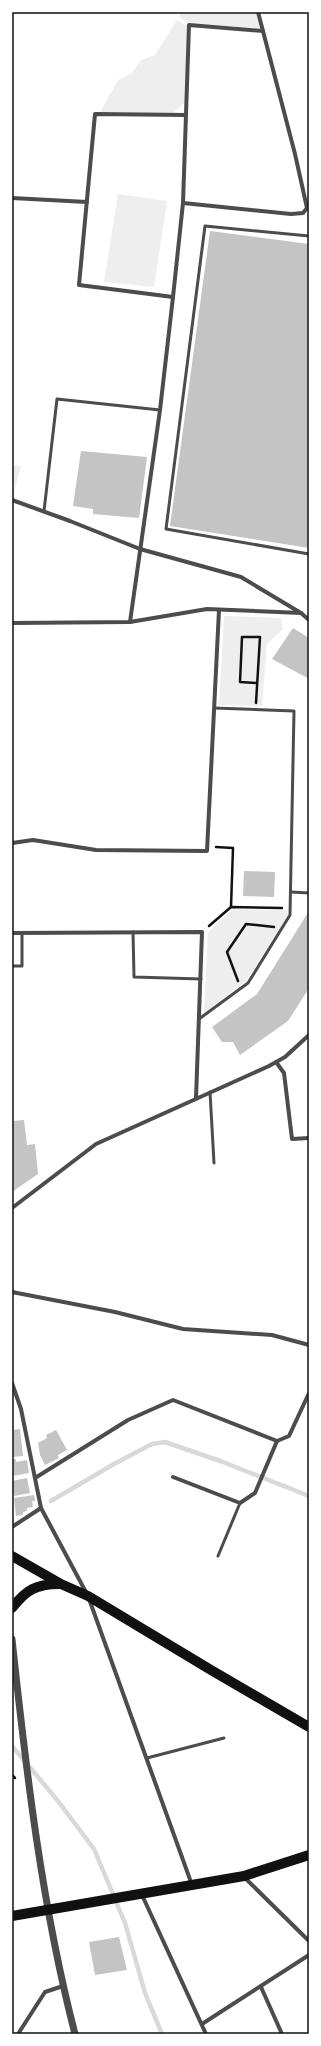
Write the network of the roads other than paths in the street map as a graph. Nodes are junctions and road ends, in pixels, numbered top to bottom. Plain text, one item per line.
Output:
1 (258, 12) edge
2 (263, 30) junction
3 (186, 116) junction
4 (12, 198) edge
5 (87, 202) junction
6 (183, 203) junction
7 (309, 236) edge
8 (174, 297) junction
9 (160, 410) junction
10 (12, 500) edge
11 (44, 511) junction
12 (140, 549) junction
13 (309, 554) edge
14 (219, 610) junction
15 (301, 614) junction
16 (309, 620) edge
17 (130, 622) junction
18 (12, 623) edge
19 (214, 708) junction
20 (12, 842) edge
21 (291, 892) junction
22 (309, 894) edge
23 (22, 932) junction
24 (133, 932) junction
25 (12, 933) edge
26 (12, 966) edge
27 (201, 979) junction
28 (199, 1019) junction
29 (309, 1035) edge
30 (276, 1062) junction
31 (210, 1092) junction
32 (196, 1098) junction
33 (309, 1138) edge
34 (214, 1164) dead end
35 (12, 1208) edge
36 (12, 1292) edge
37 (309, 1345) edge
38 (12, 1383) edge
39 (309, 1393) edge
40 (277, 1441) junction
41 (173, 1477) dead end
42 (35, 1478) junction
43 (240, 1502) junction
44 (41, 1508) junction
45 (12, 1527) edge
46 (12, 1556) edge
47 (218, 1556) dead end
48 (61, 1584) junction
49 (88, 1596) junction
50 (12, 1608) edge
51 (12, 1640) edge
52 (309, 1727) edge
53 (224, 1738) dead end
54 (147, 1758) junction
55 (309, 1855) edge
56 (244, 1876) junction
57 (193, 1886) junction
58 (142, 1895) junction
59 (49, 1910) junction
60 (12, 1916) edge
61 (309, 1940) edge
62 (309, 1955) edge
63 (63, 1986) junction
64 (261, 1987) junction
65 (202, 2024) junction
66 (18, 2034) edge
67 (75, 2034) edge
68 (206, 2034) edge
69 (282, 2034) edge

1 - 2 street
2 - 3 street
2 - 6 street
3 - 5 street
3 - 6 street
4 - 5 street
5 - 8 street
6 - 8 street
7 - 13 lane
8 - 9 street
9 - 11 lane
9 - 12 street
10 - 11 street
11 - 12 street
12 - 15 street
12 - 17 street
14 - 15 street
14 - 17 street
14 - 19 street
15 - 16 street
17 - 18 street
19 - 20 street
19 - 21 lane
21 - 22 lane
21 - 28 lane
23 - 24 street
23 - 25 street
23 - 26 lane
24 - 27 lane
24 - 27 street
27 - 28 street
28 - 32 street
29 - 30 street
30 - 31 street
30 - 33 street
31 - 32 street
31 - 34 lane
32 - 35 street
36 - 37 street
38 - 42 street
39 - 40 street
40 - 42 street
40 - 43 street
41 - 43 street
42 - 44 street
43 - 47 lane
44 - 45 street
44 - 49 street
46 - 48 main road
48 - 49 main road
48 - 50 main road
49 - 52 main road
49 - 54 street
51 - 59 street
53 - 54 lane
54 - 57 street
55 - 56 main road
56 - 57 main road
56 - 61 street
57 - 58 main road
58 - 59 main road
58 - 65 street
59 - 60 main road
59 - 63 street
62 - 64 street
63 - 66 street
63 - 67 street
64 - 65 street
64 - 69 street
65 - 68 street

